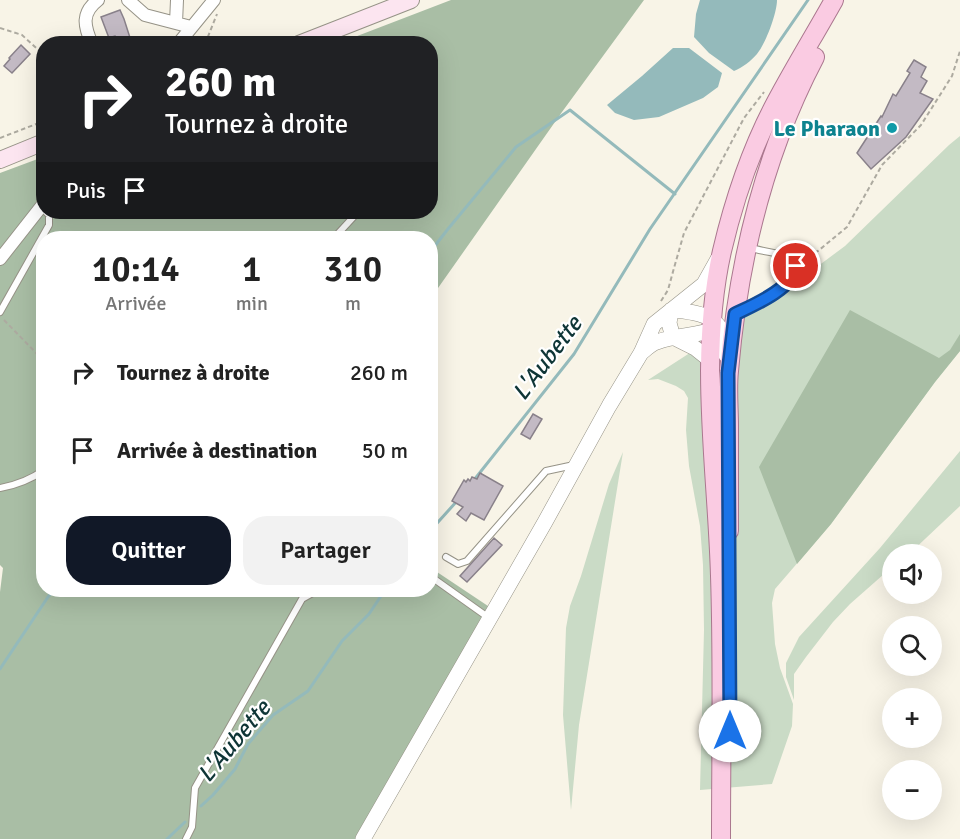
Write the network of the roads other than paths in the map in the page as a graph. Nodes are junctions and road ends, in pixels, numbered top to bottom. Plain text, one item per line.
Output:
1 (98, 0) edge
2 (128, 0) edge
3 (177, 0) edge
4 (411, 0) edge
5 (834, 0) edge
6 (847, 0) edge
7 (216, 5) edge
8 (176, 23) junction
9 (192, 27) junction
10 (89, 36) edge
11 (185, 36) edge
12 (319, 36) edge
13 (36, 145) edge
14 (0, 159) edge
15 (36, 216) edge
16 (352, 219) edge
17 (340, 231) edge
18 (747, 246) junction
19 (36, 249) edge
20 (722, 250) junction
21 (2, 257) edge
22 (664, 310) junction
23 (0, 314) edge
24 (735, 314) junction
25 (714, 326) junction
26 (674, 337) junction
27 (641, 353) junction
28 (710, 360) junction
29 (728, 373) junction
30 (578, 464) junction
31 (36, 476) edge
32 (0, 488) edge
33 (446, 558) dead end
34 (438, 582) edge
35 (306, 597) edge
36 (489, 618) junction
37 (186, 839) edge
38 (363, 839) edge
39 (721, 839) edge
40 (730, 839) edge

1 - 10 street
2 - 8 street
3 - 8 street
4 - 12 main road
5 - 20 main road
6 - 18 main road
7 - 9 street
8 - 9 street
9 - 11 street
13 - 14 main road
15 - 21 street
16 - 17 lane
18 - 24 main road
18 - 24 lane
19 - 23 lane
20 - 22 street
20 - 25 main road
22 - 25 street
22 - 26 street
22 - 27 street
24 - 25 street
24 - 29 main road
25 - 26 street
25 - 28 main road
25 - 29 street
26 - 27 street
26 - 28 street
27 - 30 street
28 - 39 main road
29 - 40 main road
30 - 33 lane
30 - 36 street
31 - 32 lane
34 - 36 lane
35 - 37 lane
36 - 38 street

